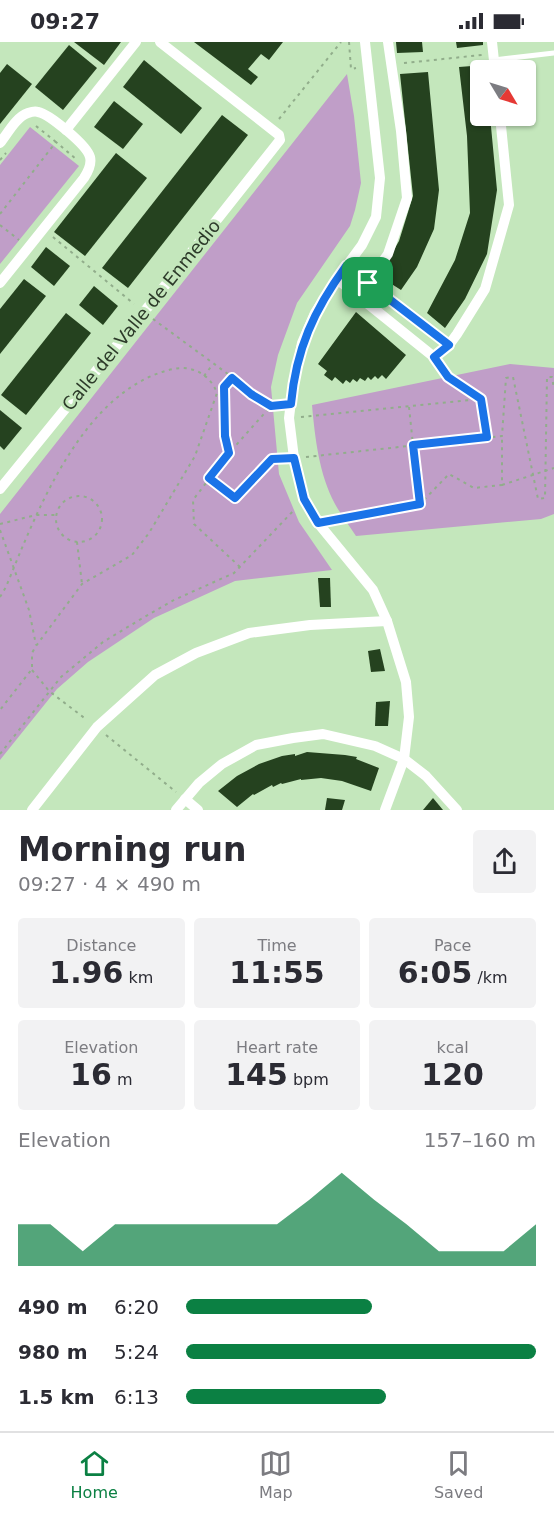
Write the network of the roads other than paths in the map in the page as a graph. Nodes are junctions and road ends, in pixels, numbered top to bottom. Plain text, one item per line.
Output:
1 (136, 42) edge
2 (160, 42) edge
3 (365, 42) edge
4 (388, 42) edge
5 (492, 42) edge
6 (554, 53) edge
7 (494, 60) edge
8 (502, 60) edge
9 (501, 126) edge
10 (66, 130) junction
11 (3, 147) edge
12 (346, 266) junction
13 (337, 279) junction
14 (0, 283) edge
15 (368, 283) junction
16 (449, 345) junction
17 (1, 486) edge
18 (387, 621) junction
19 (404, 759) junction
20 (185, 799) junction
21 (32, 810) edge
22 (176, 810) edge
23 (198, 810) edge
24 (385, 810) edge
25 (458, 810) edge

1 - 10 street
2 - 17 street, Calle del Valle de Enmedio
3 - 12 street
4 - 15 street
5 - 7 street
6 - 8 lane
9 - 16 street
10 - 11 street
10 - 14 street
12 - 13 street
12 - 15 street
13 - 16 street
13 - 18 street
15 - 16 street
18 - 19 street
18 - 21 street
19 - 20 street
19 - 24 street
19 - 25 street
20 - 22 street
20 - 23 street

